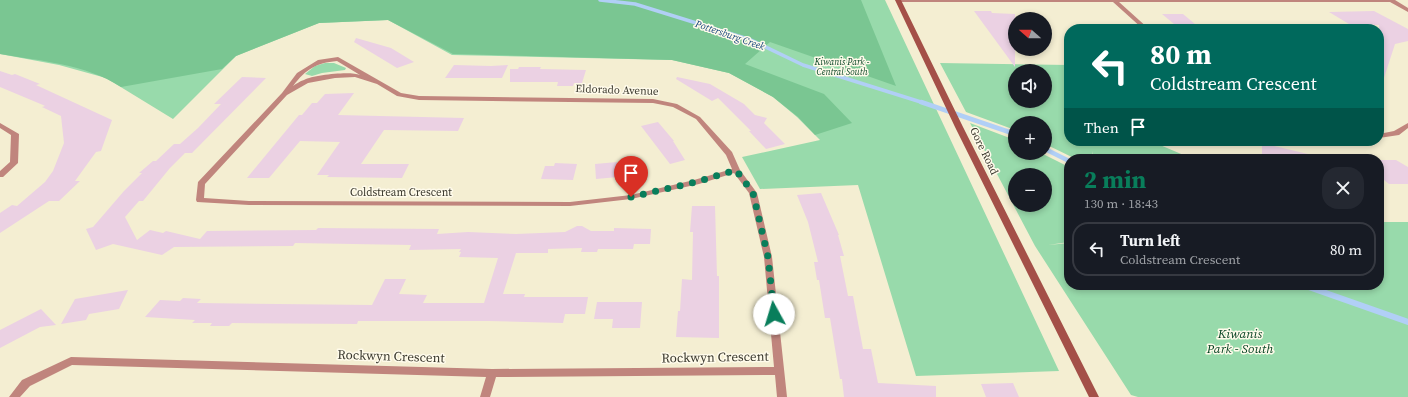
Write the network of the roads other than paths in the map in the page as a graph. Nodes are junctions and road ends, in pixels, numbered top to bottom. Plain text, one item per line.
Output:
1 (898, 0) edge
2 (1240, 0) edge
3 (1391, 0) edge
4 (1115, 1) junction
5 (1408, 10) edge
6 (1140, 24) edge
7 (379, 83) junction
8 (284, 94) junction
9 (0, 125) edge
10 (1408, 125) edge
11 (1384, 135) edge
12 (736, 170) junction
13 (0, 175) edge
14 (779, 371) junction
15 (492, 373) junction
16 (14, 397) edge
17 (485, 397) edge
18 (782, 397) edge
19 (1094, 397) edge

1 - 4 street
1 - 19 main road, Gore Road
2 - 3 street
2 - 4 street
3 - 5 street
4 - 6 street
7 - 8 street, Eldorado Avenue
7 - 8 street, Eldorado Avenue
7 - 12 street, Eldorado Avenue
8 - 12 street, Coldstream Crescent
9 - 13 street
10 - 11 street
12 - 14 street, Eldorado Avenue
14 - 15 street, Rockwyn Crescent
14 - 18 street, Eldorado Avenue
15 - 16 street, Rockwyn Crescent
15 - 17 street

